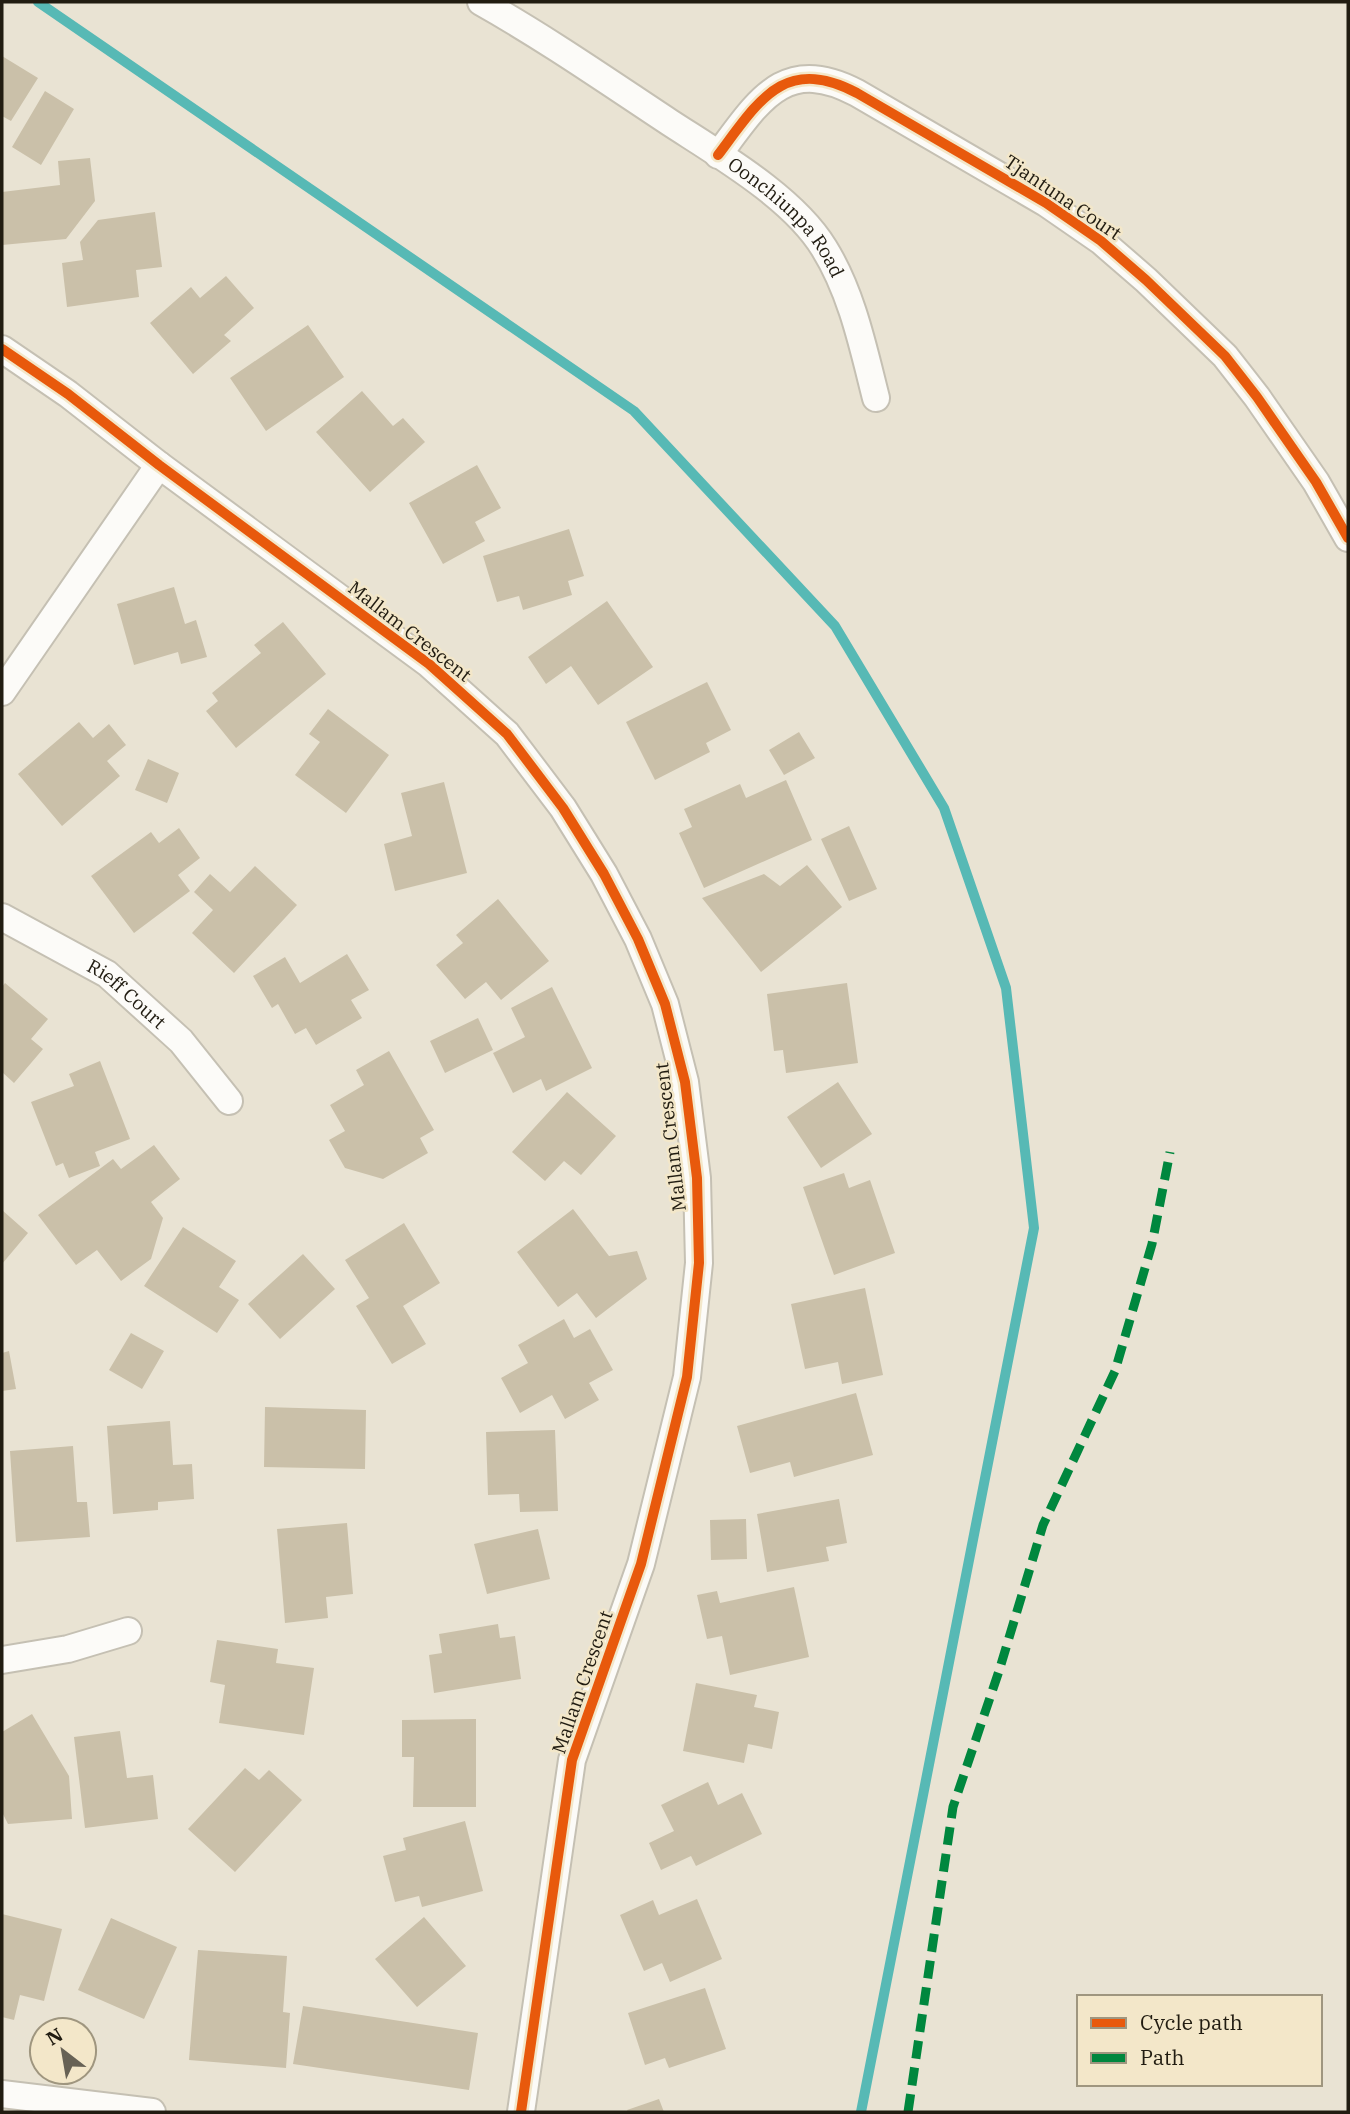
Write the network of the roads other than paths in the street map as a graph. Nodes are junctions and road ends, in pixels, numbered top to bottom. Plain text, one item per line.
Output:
1 (481, 2) edge
2 (718, 155) junction
3 (2, 349) edge
4 (876, 398) dead end
5 (159, 465) junction
6 (1348, 538) edge
7 (2, 692) edge
8 (2, 917) edge
9 (229, 1101) dead end
10 (128, 1630) dead end
11 (2, 1660) edge
12 (2, 2094) edge
13 (152, 2112) edge
14 (522, 2112) edge

1 - 2 street, Oonchiunpa Road
2 - 4 street, Oonchiunpa Road
2 - 6 street, Tjantuna Court
3 - 5 street, Mallam Crescent
5 - 7 street
5 - 14 street, Mallam Crescent
8 - 9 street, Rieff Court
10 - 11 street
12 - 13 street

